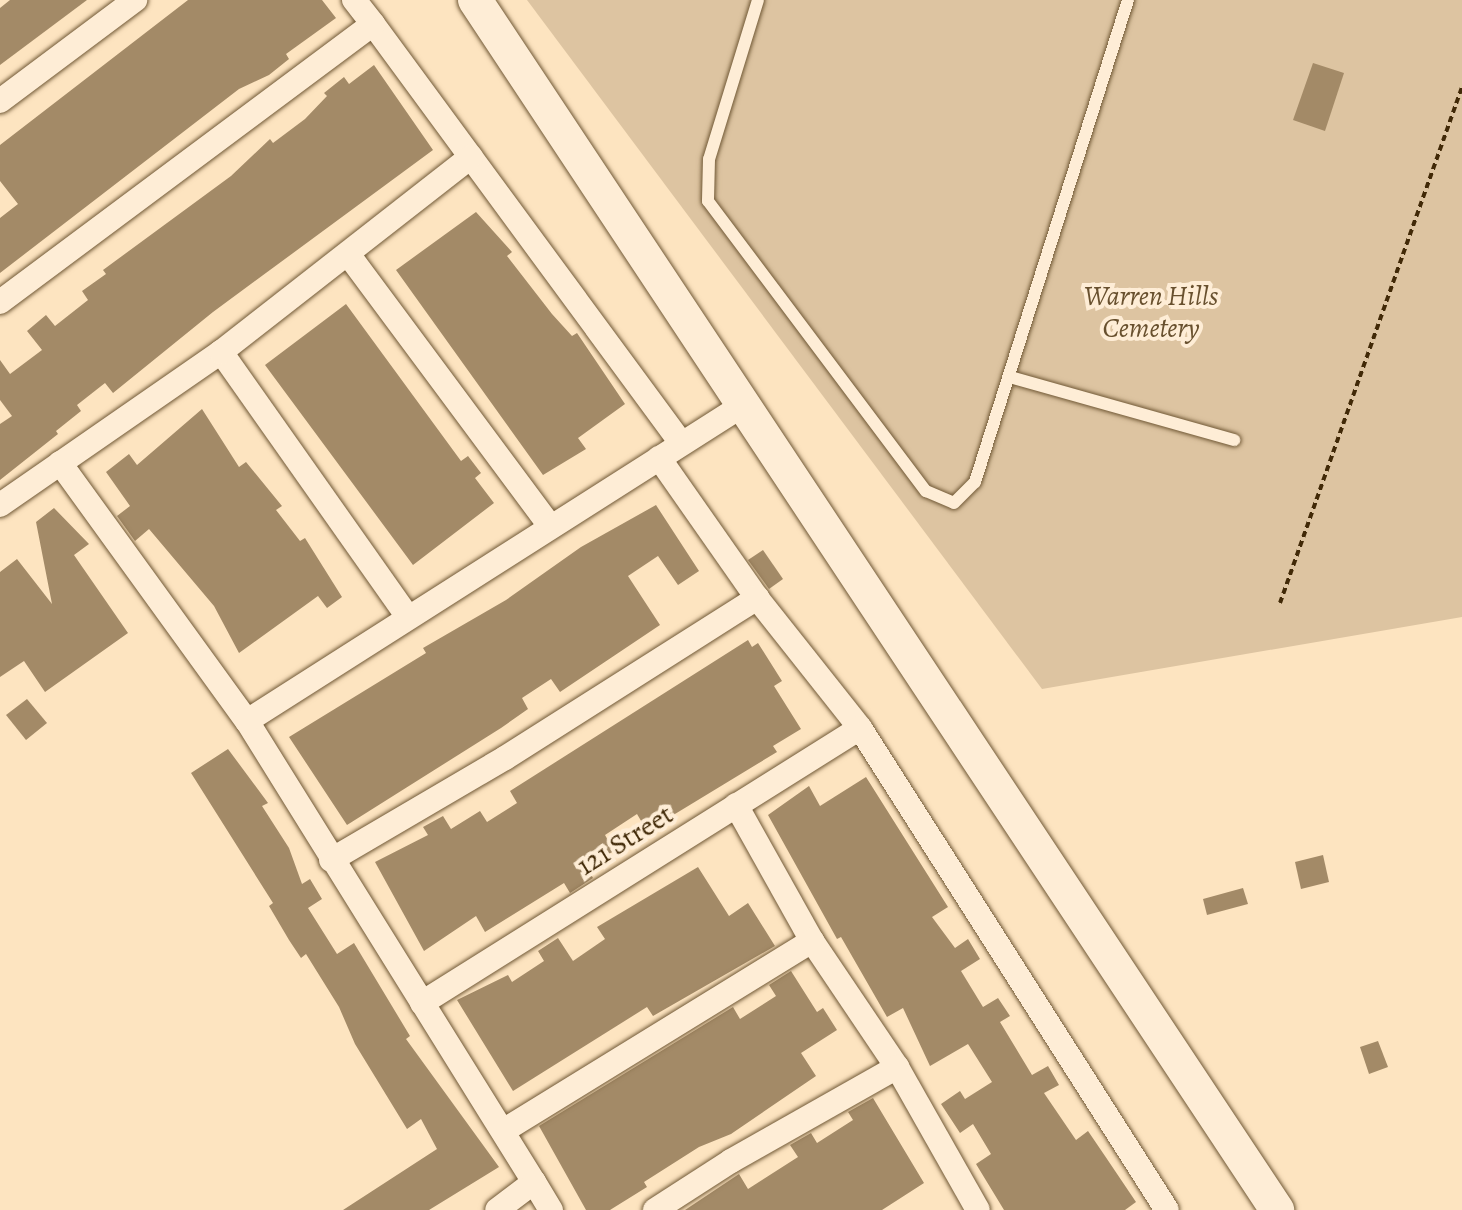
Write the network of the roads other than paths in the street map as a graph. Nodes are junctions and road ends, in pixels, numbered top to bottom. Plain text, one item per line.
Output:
1 (135, 0) edge
2 (354, 0) edge
3 (475, 0) edge
4 (758, 0) edge
5 (1128, 0) edge
6 (373, 24) junction
7 (0, 101) edge
8 (471, 157) junction
9 (348, 254) junction
10 (0, 302) edge
11 (221, 352) junction
12 (1010, 377) junction
13 (743, 405) junction
14 (1234, 440) dead end
15 (681, 443) junction
16 (659, 458) junction
17 (60, 463) junction
18 (0, 505) edge
19 (550, 526) junction
20 (757, 598) junction
21 (408, 617) junction
22 (247, 721) junction
23 (860, 728) junction
24 (736, 805) junction
25 (331, 860) junction
26 (812, 941) junction
27 (422, 1003) junction
28 (897, 1067) junction
29 (503, 1131) junction
30 (534, 1182) junction
31 (968, 1206) edge
32 (497, 1210) edge
33 (551, 1210) edge
34 (655, 1210) edge
35 (1167, 1210) edge
36 (1277, 1210) edge

1 - 7 street
2 - 6 street
3 - 13 street
4 - 12 lane
5 - 12 lane
6 - 8 street
6 - 10 street
8 - 9 street
8 - 15 street
9 - 11 street
9 - 19 street
11 - 17 street
11 - 21 street
12 - 14 lane
13 - 15 street
13 - 36 street
15 - 16 street
16 - 19 street
16 - 20 street
17 - 18 street
17 - 22 street
19 - 21 street
20 - 23 street
20 - 25 street
21 - 22 street
22 - 25 street
23 - 24 street, 121 Street
23 - 35 street
24 - 26 street
24 - 27 street, 121 Street
25 - 27 street
26 - 28 street
26 - 29 street
27 - 29 street
28 - 31 street
28 - 34 street
29 - 30 street
30 - 32 street
30 - 33 street

